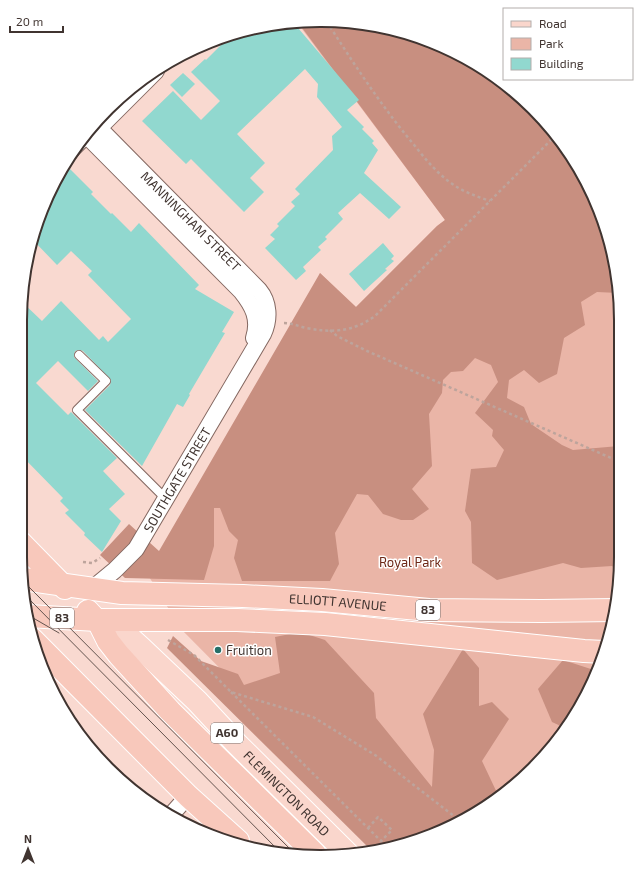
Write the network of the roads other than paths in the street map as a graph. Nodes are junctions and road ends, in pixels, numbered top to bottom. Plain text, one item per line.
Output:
1 (95, 134) edge
2 (262, 323) joint
3 (79, 355) dead end
4 (166, 499) junction
5 (27, 549) edge
6 (28, 580) edge
7 (62, 585) junction
8 (92, 589) junction
9 (609, 610) edge
10 (34, 616) edge
11 (98, 621) junction
12 (43, 650) edge
13 (598, 652) edge
14 (188, 796) junction
15 (174, 811) edge
16 (216, 822) junction
17 (225, 834) edge
18 (232, 836) edge
19 (310, 849) edge
20 (343, 849) edge

1 - 2 street, MANNINGHAM STREET
2 - 4 street, SOUTHGATE STREET
3 - 4 lane
4 - 8 street, SOUTHGATE STREET
5 - 7 highway, FLEMINGTON ROAD / A60
6 - 7 highway, 83
7 - 8 highway, ELLIOTT AVENUE / 83
7 - 11 highway, FLEMINGTON ROAD / A60
8 - 9 highway, ELLIOTT AVENUE / 83
10 - 11 highway, 83
11 - 13 highway, ELLIOTT AVENUE / 83
11 - 19 highway, FLEMINGTON ROAD / A60
11 - 20 main road, FLEMINGTON ROAD / A60
12 - 14 highway
14 - 15 street
14 - 16 highway
16 - 17 main road
16 - 18 highway

